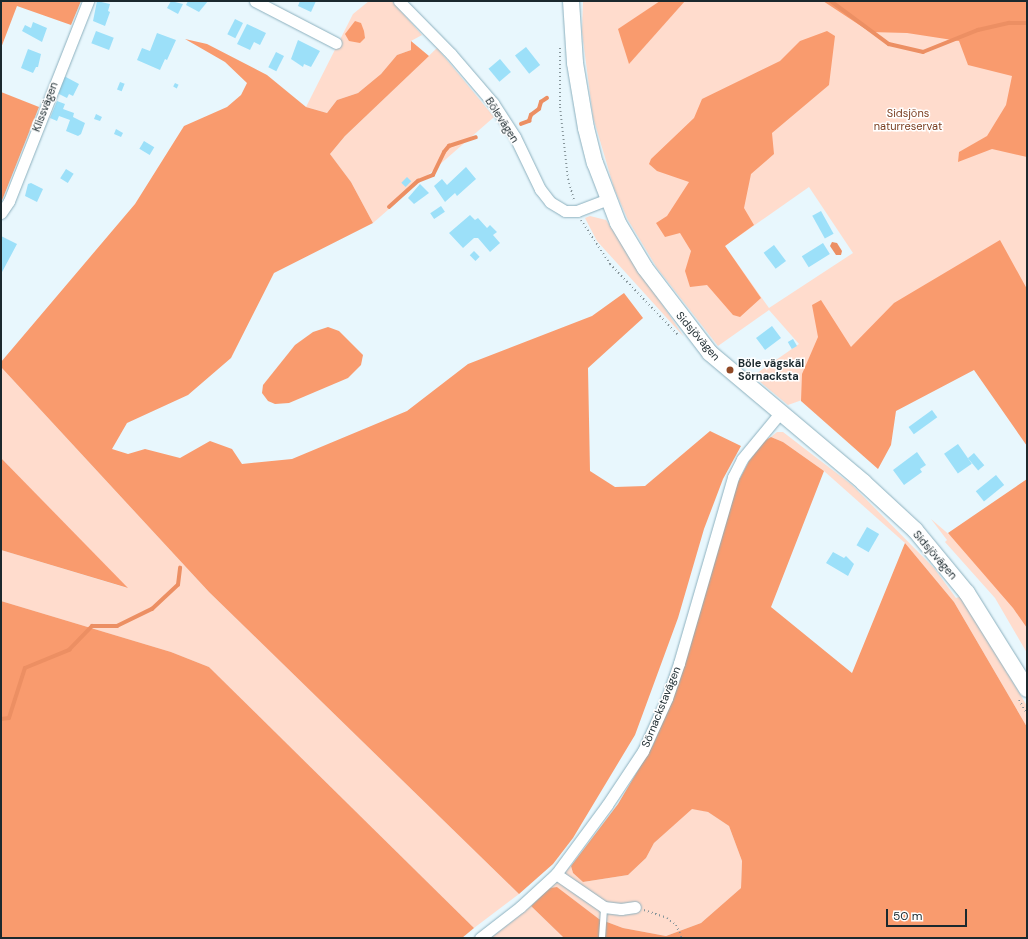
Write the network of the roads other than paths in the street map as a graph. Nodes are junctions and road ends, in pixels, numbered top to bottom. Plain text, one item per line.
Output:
1 (88, 1) edge
2 (399, 1) edge
3 (571, 1) edge
4 (263, 3) edge
5 (336, 43) dead end
6 (608, 200) junction
7 (1, 212) edge
8 (780, 413) junction
9 (1022, 693) edge
10 (556, 874) junction
11 (604, 907) junction
12 (635, 907) road end
13 (480, 938) edge
14 (602, 938) edge

1 - 7 street, Klissvägen
2 - 6 street, Bölevägen
3 - 6 main road, Sidsjövägen
4 - 5 street
6 - 8 main road, Sidsjövägen
8 - 9 main road, Sidsjövägen
8 - 10 street, Sörnackstavägen
10 - 11 street
10 - 13 street, Sörnackstavägen
11 - 12 street
11 - 14 lane

